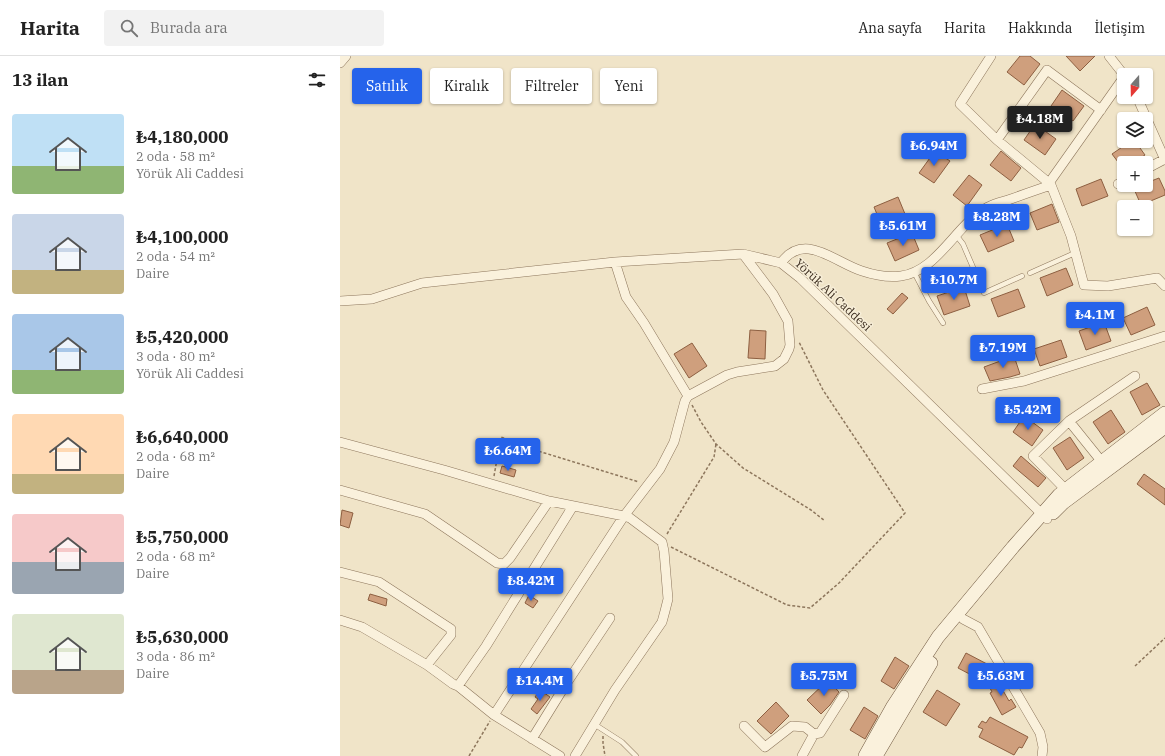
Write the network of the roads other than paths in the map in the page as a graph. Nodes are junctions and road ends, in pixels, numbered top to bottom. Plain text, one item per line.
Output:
1 (346, 56) edge
2 (991, 56) edge
3 (1109, 56) edge
4 (340, 63) edge
5 (1118, 68) edge
6 (1117, 86) edge
7 (1140, 104) edge
8 (1101, 110) junction
9 (997, 140) junction
10 (1165, 160) edge
11 (1153, 166) edge
12 (1050, 184) junction
13 (956, 235) junction
14 (1075, 253) junction
15 (743, 254) junction
16 (615, 262) junction
17 (781, 263) junction
18 (914, 272) junction
19 (1030, 272) dead end
20 (1022, 276) dead end
21 (1165, 286) edge
22 (340, 301) edge
23 (943, 323) dead end
24 (1165, 336) edge
25 (1135, 376) dead end
26 (982, 389) dead end
27 (688, 396) junction
28 (1165, 413) edge
29 (1069, 421) junction
30 (1165, 427) edge
31 (340, 442) edge
32 (1102, 462) junction
33 (340, 490) edge
34 (1066, 490) junction
35 (550, 501) junction
36 (573, 506) junction
37 (624, 516) junction
38 (1044, 517) junction
39 (340, 572) edge
40 (610, 618) dead end
41 (962, 619) junction
42 (340, 620) edge
43 (427, 665) junction
44 (458, 686) junction
45 (844, 695) dead end
46 (494, 714) junction
47 (594, 724) junction
48 (744, 726) dead end
49 (814, 734) junction
50 (532, 739) junction
51 (560, 756) edge
52 (575, 756) edge
53 (636, 756) edge
54 (802, 756) edge
55 (865, 756) edge
56 (876, 756) edge
57 (1042, 756) edge

1 - 4 street
2 - 9 street
3 - 5 street
6 - 8 street
7 - 10 street
8 - 9 street
8 - 12 street
9 - 12 street
10 - 11 street
12 - 13 street, Yörük Ali Caddesi
12 - 14 street
13 - 18 street, Yörük Ali Caddesi
13 - 20 lane
14 - 19 lane
14 - 21 street
15 - 16 street
15 - 17 street
15 - 27 street
16 - 22 street
16 - 27 street
17 - 18 street, Yörük Ali Caddesi
17 - 38 street, Yörük Ali Caddesi
18 - 23 lane
24 - 26 street
25 - 29 street
27 - 37 street
28 - 32 street
29 - 32 street
29 - 34 street
30 - 38 street
31 - 35 street
32 - 34 street
33 - 35 street
34 - 38 street
35 - 36 street
36 - 37 street
36 - 44 street
37 - 46 street
37 - 47 street
38 - 41 street
38 - 55 street
39 - 43 street
40 - 50 street
41 - 56 street
41 - 57 street
42 - 43 street
43 - 44 street
44 - 46 street
45 - 49 street
46 - 50 street
47 - 52 street
47 - 53 lane
48 - 49 street
49 - 54 street
50 - 51 street

